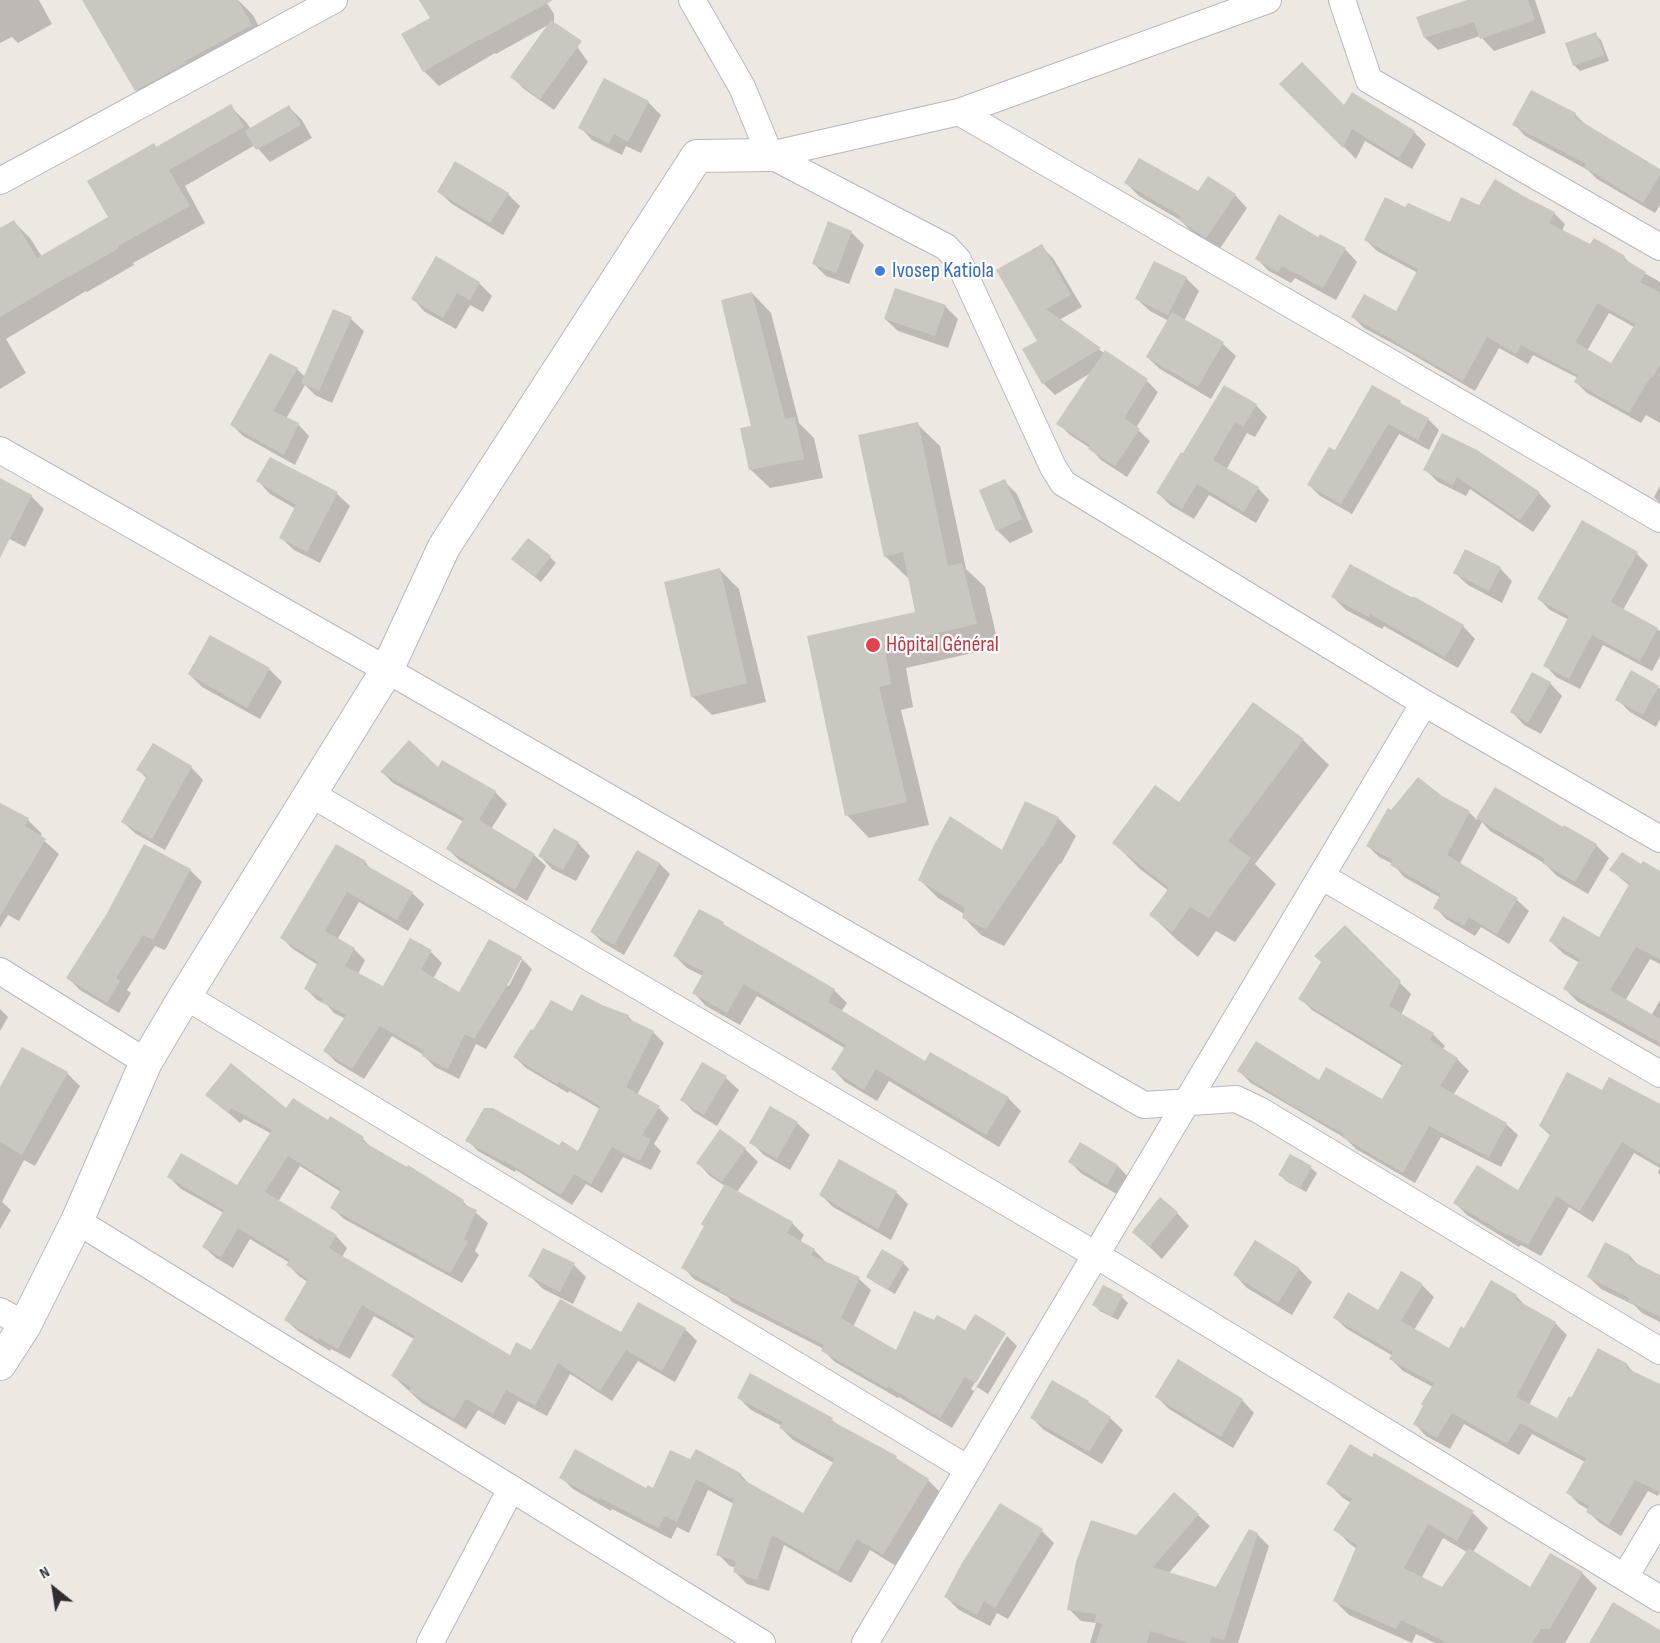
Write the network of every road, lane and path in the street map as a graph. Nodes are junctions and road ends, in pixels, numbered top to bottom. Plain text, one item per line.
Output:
1 (334, 0) edge
2 (692, 0) edge
3 (1268, 0) edge
4 (1342, 0) edge
5 (959, 112) junction
6 (770, 155) junction
7 (0, 181) edge
8 (1660, 247) edge
9 (0, 450) edge
10 (1660, 519) edge
11 (387, 670) junction
12 (1425, 703) junction
13 (311, 794) junction
14 (1660, 839) edge
15 (1321, 876) junction
16 (0, 971) edge
17 (185, 996) junction
18 (146, 1062) junction
19 (1660, 1074) edge
20 (1186, 1103) junction
21 (76, 1221) junction
22 (1096, 1255) junction
23 (12, 1318) edge
24 (1660, 1351) edge
25 (0, 1364) edge
26 (968, 1469) junction
27 (511, 1488) junction
28 (1660, 1518) edge
29 (1625, 1577) junction
30 (1660, 1599) edge
31 (430, 1643) edge
32 (762, 1643) edge
33 (865, 1643) edge

1 - 7 street
2 - 6 street
3 - 5 street
4 - 8 street
5 - 6 street
5 - 10 street
6 - 11 street
6 - 12 street
9 - 11 street
11 - 13 street
11 - 20 street
12 - 14 street
12 - 15 street
13 - 17 street
13 - 22 street
15 - 19 street
15 - 20 street
16 - 18 street
17 - 18 street
17 - 26 street
18 - 21 street
20 - 22 street
20 - 24 street
21 - 23 street
21 - 27 street
22 - 26 street
22 - 29 street
23 - 25 street
26 - 33 street
27 - 31 street
27 - 32 street
28 - 29 street
29 - 30 street

